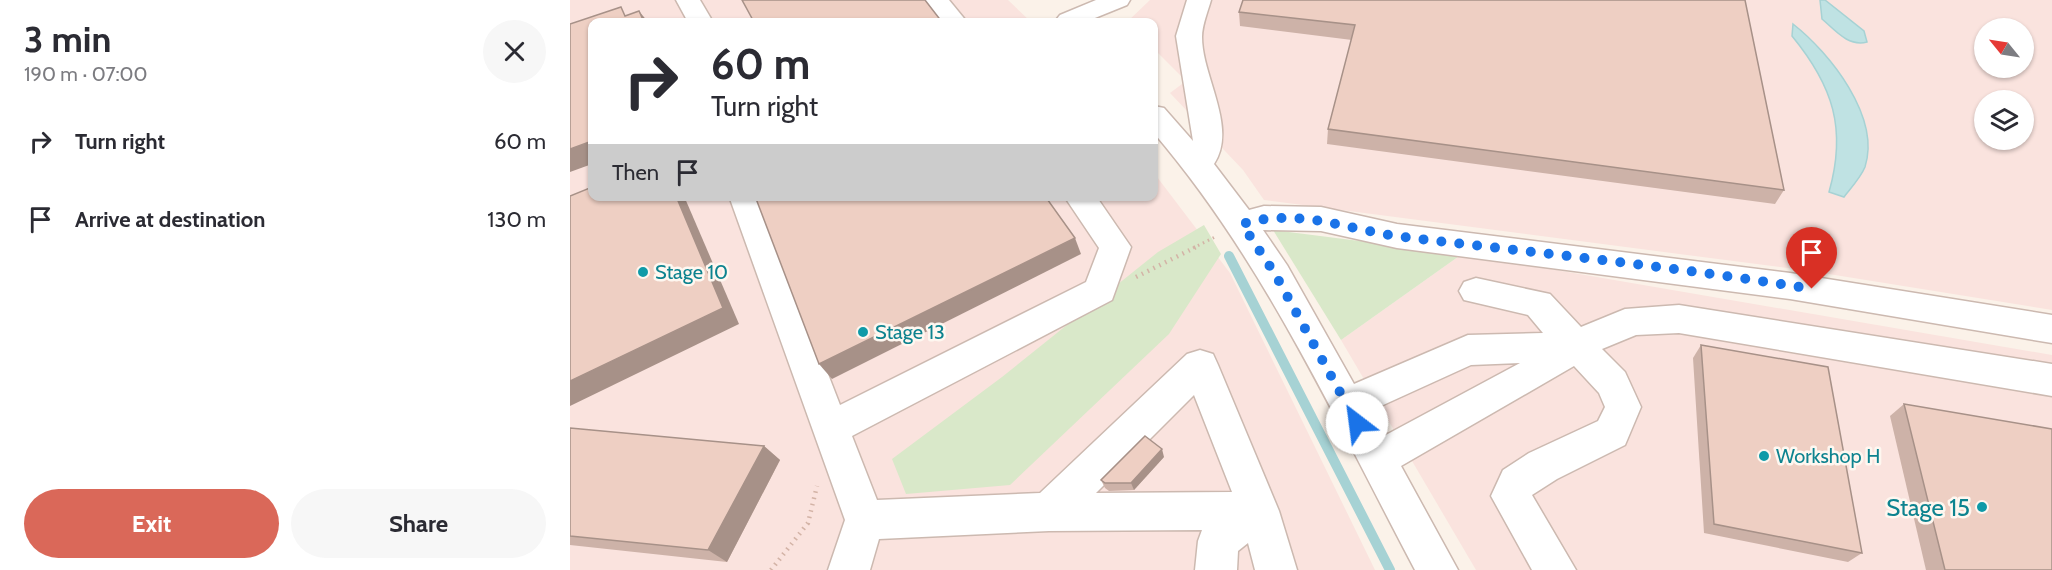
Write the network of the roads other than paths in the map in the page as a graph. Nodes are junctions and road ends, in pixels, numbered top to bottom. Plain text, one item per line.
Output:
1 (688, 0) edge
2 (936, 0) edge
3 (1118, 0) edge
4 (1199, 0) edge
5 (698, 18) edge
6 (951, 18) edge
7 (1077, 18) edge
8 (1158, 120) edge
9 (1198, 165) junction
10 (746, 201) edge
11 (1083, 201) edge
12 (1242, 224) junction
13 (1476, 291) dead end
14 (2052, 329) edge
15 (1576, 346) junction
16 (2052, 380) edge
17 (1346, 405) junction
18 (831, 428) junction
19 (1378, 460) junction
20 (1049, 512) junction
21 (1259, 512) junction
22 (866, 520) junction
23 (849, 570) edge
24 (1216, 570) edge
25 (1276, 570) edge
26 (1437, 570) edge
27 (1555, 570) edge

1 - 5 street
2 - 6 street
3 - 7 street
4 - 9 street
8 - 9 street
9 - 12 street
10 - 18 street
11 - 18 street
12 - 14 street
12 - 17 street
13 - 15 street
15 - 16 street
15 - 17 street
15 - 19 street
15 - 27 street
17 - 19 street
18 - 22 street
19 - 26 street
20 - 21 street
20 - 21 street
20 - 22 street
21 - 24 street
21 - 25 street
22 - 23 street

